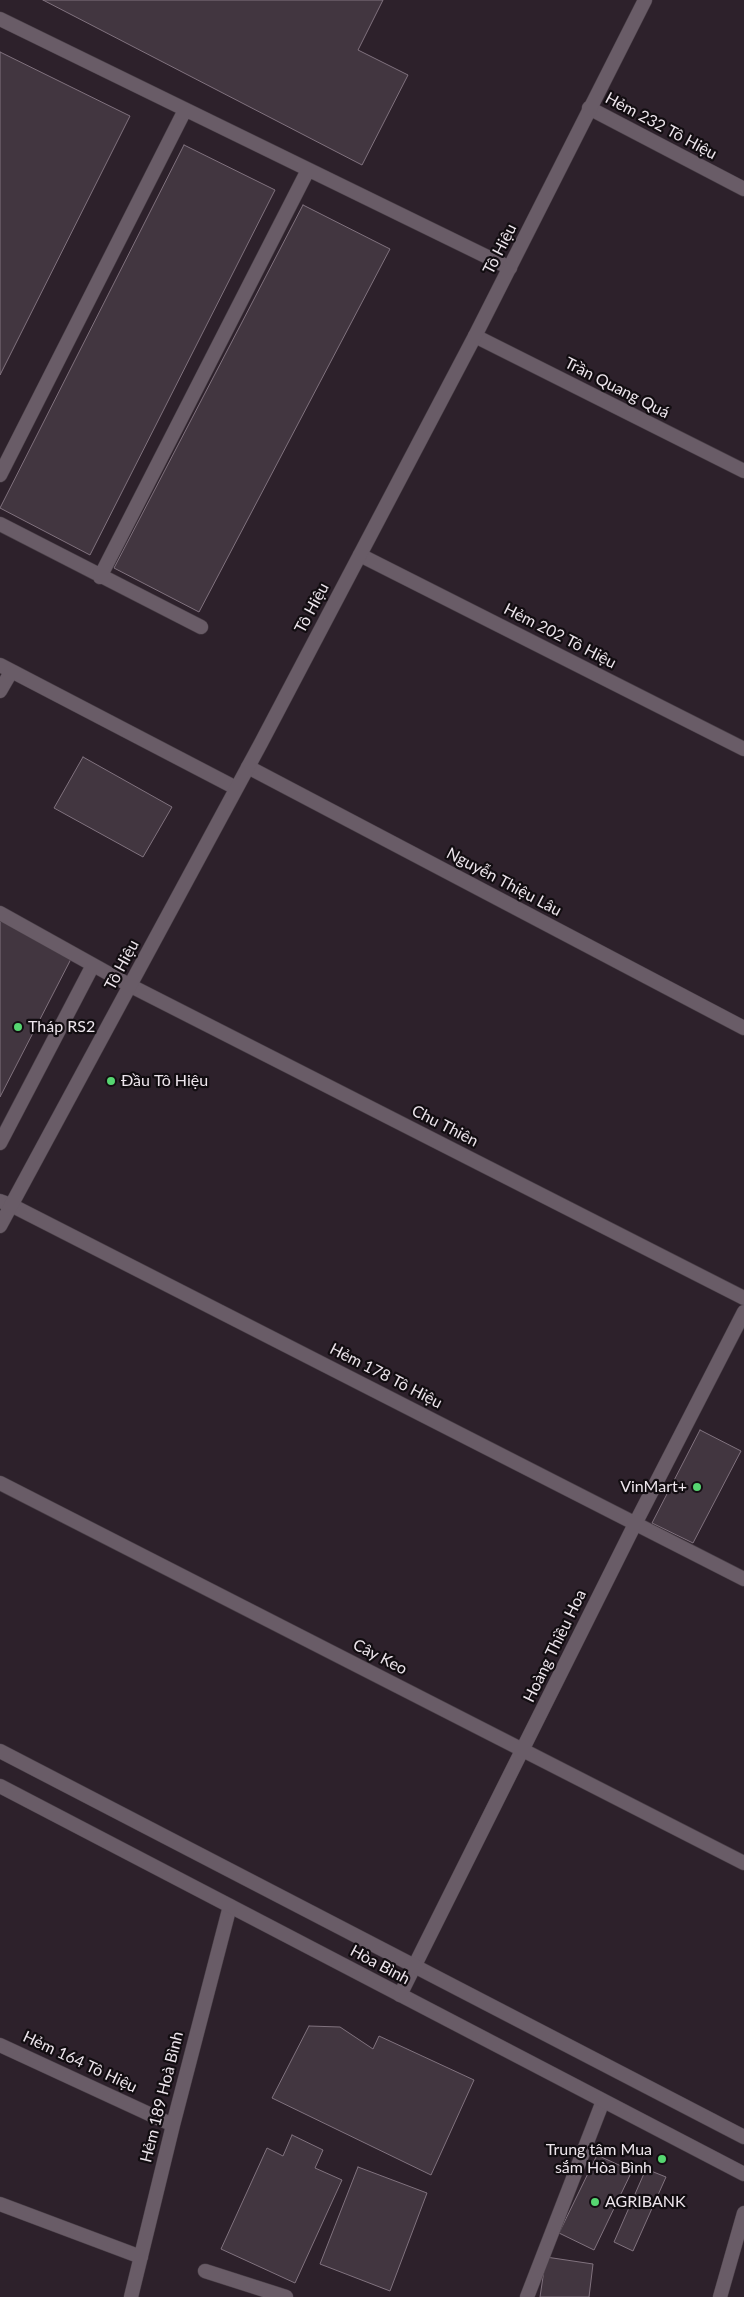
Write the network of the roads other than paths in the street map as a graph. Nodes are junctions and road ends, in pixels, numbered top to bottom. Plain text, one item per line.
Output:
1 (645, 0) edge
2 (0, 19) edge
3 (589, 108) junction
4 (184, 110) junction
5 (308, 170) junction
6 (744, 189) edge
7 (510, 268) junction
8 (475, 336) junction
9 (744, 471) edge
10 (0, 475) edge
11 (0, 524) edge
12 (360, 555) junction
13 (100, 577) junction
14 (201, 627) dead end
15 (6, 669) edge
16 (0, 691) edge
17 (744, 749) edge
18 (248, 768) junction
19 (236, 788) junction
20 (0, 914) edge
21 (93, 965) junction
22 (131, 986) junction
23 (744, 1028) edge
24 (0, 1143) edge
25 (6, 1203) edge
26 (0, 1226) edge
27 (744, 1298) edge
28 (744, 1312) edge
29 (0, 1483) edge
30 (635, 1524) junction
31 (744, 1579) edge
32 (524, 1750) junction
33 (0, 1751) edge
34 (0, 1786) edge
35 (744, 1863) edge
36 (230, 1906) junction
37 (415, 1967) junction
38 (400, 1995) junction
39 (0, 2044) edge
40 (603, 2101) junction
41 (173, 2125) junction
42 (744, 2137) edge
43 (744, 2174) edge
44 (0, 2204) edge
45 (744, 2213) edge
46 (141, 2257) junction
47 (205, 2271) dead end
48 (131, 2297) edge
49 (286, 2297) edge
50 (527, 2297) edge
51 (720, 2297) edge

1 - 3 street, Tô Hiệu
2 - 4 street
3 - 6 street, Hẻm 232 Tô Hiệu
3 - 7 street, Tô Hiệu
4 - 5 street
4 - 10 street
5 - 7 street
5 - 13 street
7 - 8 street, Tô Hiệu
8 - 9 street, Trần Quang Quá
8 - 12 street, Tô Hiệu
11 - 13 street
12 - 17 street, Hẻm 202 Tô Hiệu
12 - 18 street, Tô Hiệu
13 - 14 street
15 - 16 street
15 - 19 street
18 - 19 street, Tô Hiệu
18 - 23 street, Nguyễn Thiệu Lâu
19 - 22 street, Tô Hiệu
20 - 21 street, Chu Thiên
21 - 22 street, Chu Thiên
21 - 24 street
22 - 25 street, Tô Hiệu
22 - 27 street, Chu Thiên
25 - 26 street, Tô Hiệu
25 - 30 street, Hẻm 178 Tô Hiệu
28 - 30 street, Hoàng Thiều Hoa
29 - 32 street, Cây Keo
30 - 31 street, Hẻm 178 Tô Hiệu
30 - 32 street, Hoàng Thiều Hoa
32 - 35 street, Cây Keo
32 - 37 street, Hoàng Thiều Hoa
33 - 37 street, Hòa Bình
34 - 36 street, Hòa Bình
36 - 38 street, Hòa Bình
36 - 41 street, Hẻm 189 Hoà Bình
37 - 38 street, Hoàng Thiều Hoa
37 - 42 street, Hòa Bình
38 - 40 street, Hòa Bình
39 - 41 street, Hẻm 164 Tô Hiệu
40 - 43 street, Hòa Bình
40 - 50 street
41 - 46 street, Hẻm 189 Hoà Bình
44 - 46 street
45 - 51 street
46 - 48 street, Hẻm 189 Hoà Bình
47 - 49 street

